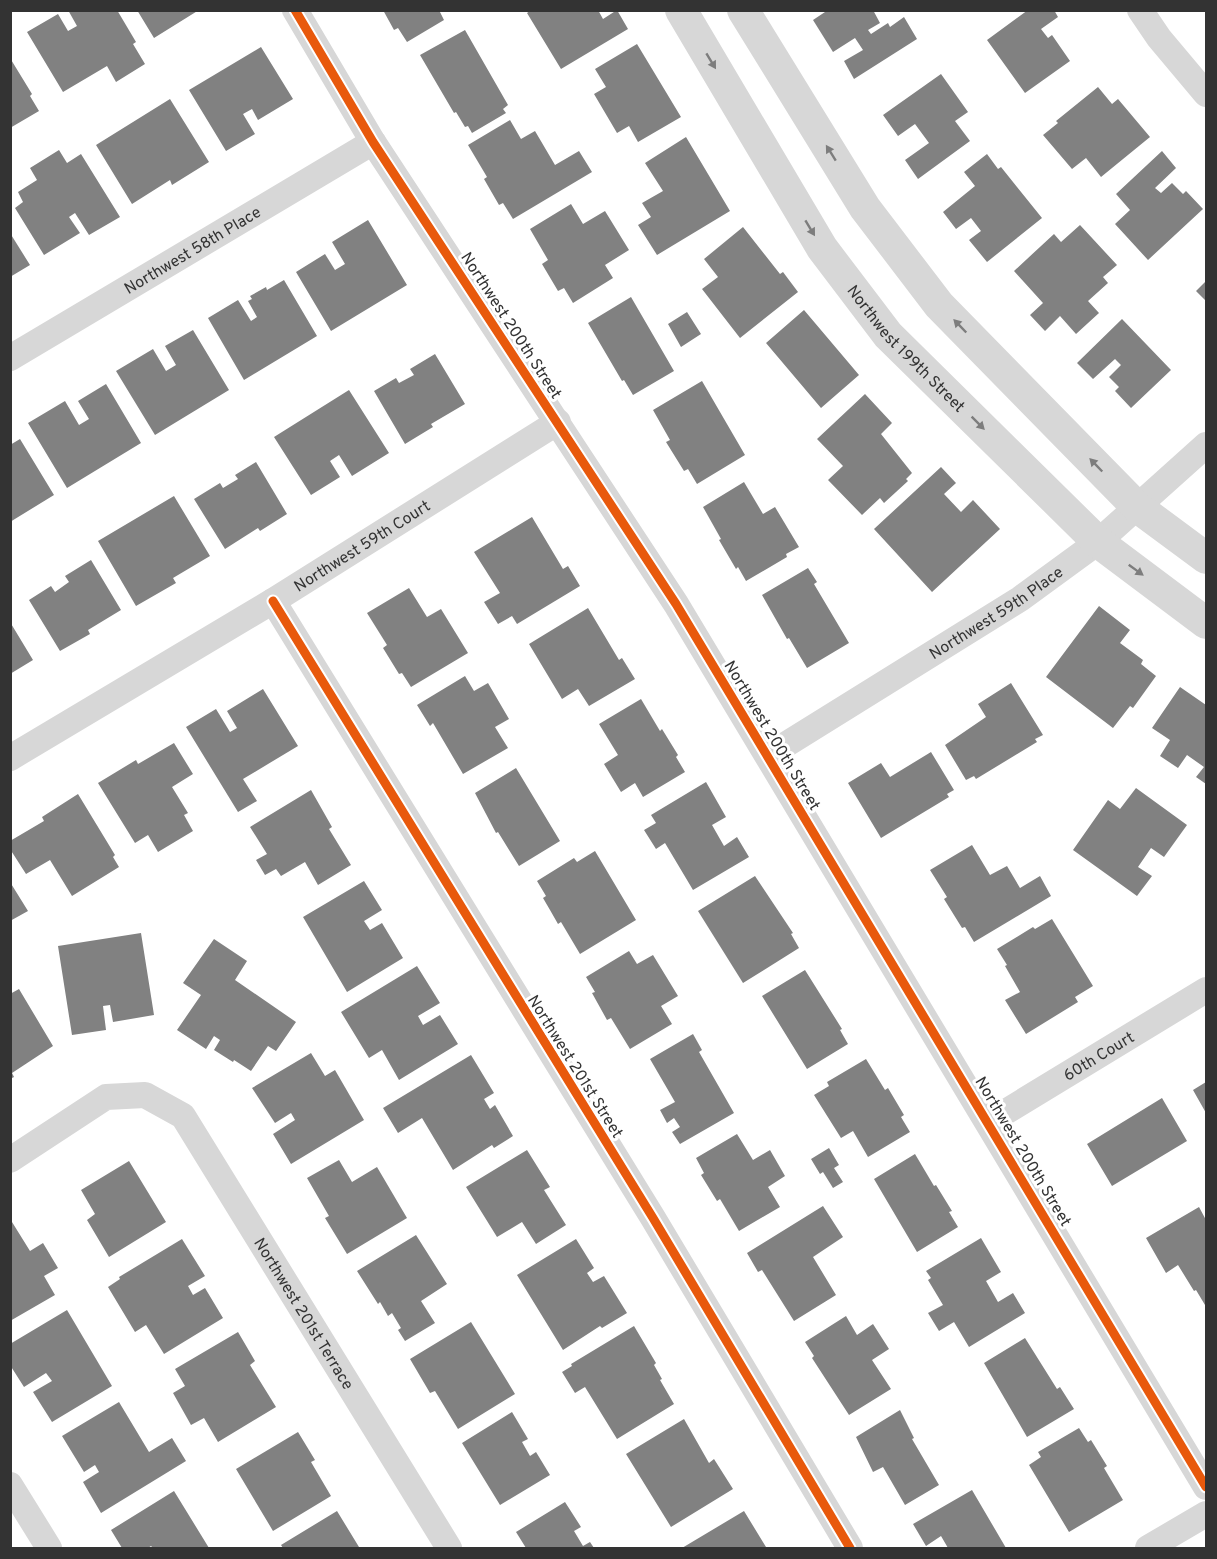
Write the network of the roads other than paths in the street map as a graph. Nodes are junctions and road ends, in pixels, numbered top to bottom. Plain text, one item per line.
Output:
1 (296, 10) edge
2 (681, 10) edge
3 (743, 10) edge
4 (1140, 10) edge
5 (1206, 94) edge
6 (374, 142) junction
7 (10, 358) edge
8 (558, 422) junction
9 (1206, 445) edge
10 (1137, 507) junction
11 (1098, 542) junction
12 (1206, 558) edge
13 (273, 601) junction
14 (1206, 622) edge
15 (769, 755) junction
16 (10, 758) edge
17 (1206, 990) edge
18 (989, 1122) junction
19 (10, 1160) edge
20 (10, 1485) edge
21 (1206, 1487) edge
22 (1206, 1514) edge
23 (49, 1548) edge
24 (449, 1548) edge
25 (850, 1548) edge
26 (1148, 1548) edge

1 - 6 street, Northwest 200th Street
2 -> 11 street, Northwest 199th Street
10 -> 3 street
4 - 5 street
6 - 7 street, Northwest 58th Place
6 - 8 street, Northwest 200th Street
8 - 13 street, Northwest 59th Court
8 - 15 street, Northwest 200th Street
9 - 10 street, Northwest 59th Place
10 - 11 street, Northwest 59th Place
10 - 12 street
11 -> 14 street, Northwest 199th Street
11 - 15 street, Northwest 59th Place
13 - 16 street, Northwest 59th Court
13 - 25 street, Northwest 201st Street
15 - 18 street, Northwest 200th Street
17 - 18 street, 60th Court
18 - 21 street, Northwest 200th Street
19 - 24 street, Northwest 201st Terrace
20 - 23 street
22 - 26 street

